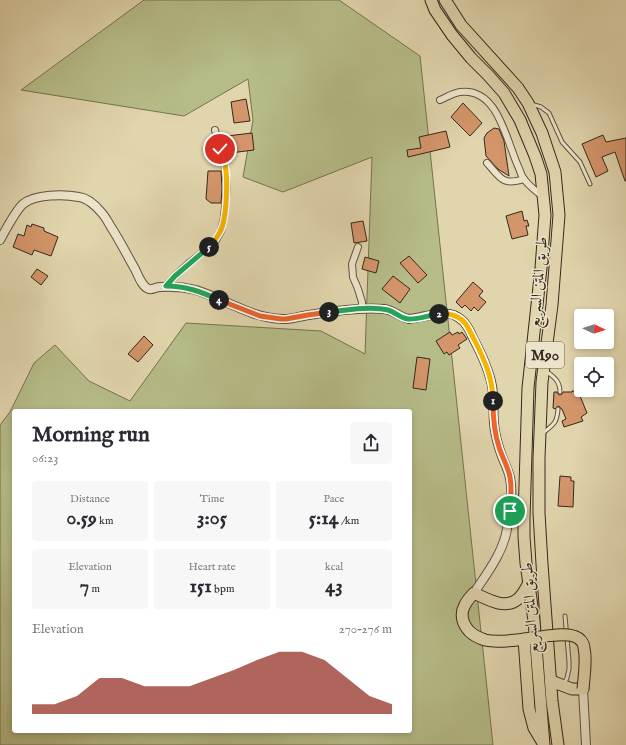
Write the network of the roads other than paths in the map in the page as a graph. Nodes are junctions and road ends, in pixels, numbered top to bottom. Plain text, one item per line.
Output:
1 (430, 0) edge
2 (445, 0) edge
3 (440, 100) dead end
4 (528, 103) junction
5 (214, 130) dead end
6 (487, 163) dead end
7 (524, 179) junction
8 (590, 184) dead end
9 (544, 197) junction
10 (1, 238) edge
11 (358, 247) dead end
12 (166, 286) junction
13 (362, 309) junction
14 (543, 369) junction
15 (560, 392) dead end
16 (558, 409) dead end
17 (540, 435) junction
18 (529, 584) junction
19 (474, 593) junction
20 (565, 616) dead end
21 (528, 638) junction
22 (551, 681) junction
23 (568, 687) junction
24 (584, 689) junction
25 (552, 701) junction
26 (544, 744) edge
27 (558, 745) edge
28 (586, 745) edge

1 - 9 highway, طريق المتن السريع / M90
2 - 4 highway, طريق المتن السريع / M90
3 - 7 street
4 - 8 lane
4 - 14 highway, طريق المتن السريع / M90
5 - 12 street
6 - 7 street
7 - 9 street
9 - 18 highway, طريق المتن السريع / M90
10 - 12 street
11 - 13 street
12 - 13 street
13 - 19 street
14 - 15 lane
14 - 17 highway, طريق المتن السريع / M90
16 - 17 lane
17 - 22 highway, طريق المتن السريع / M90
18 - 19 highway
18 - 26 highway, طريق المتن السريع / M90
19 - 21 highway
20 - 23 lane
21 - 24 highway, bridge
21 - 26 highway
22 - 23 highway
22 - 25 highway, طريق المتن السريع / M90
23 - 24 highway
23 - 25 highway
24 - 28 street
25 - 27 highway, طريق المتن السريع / M90

